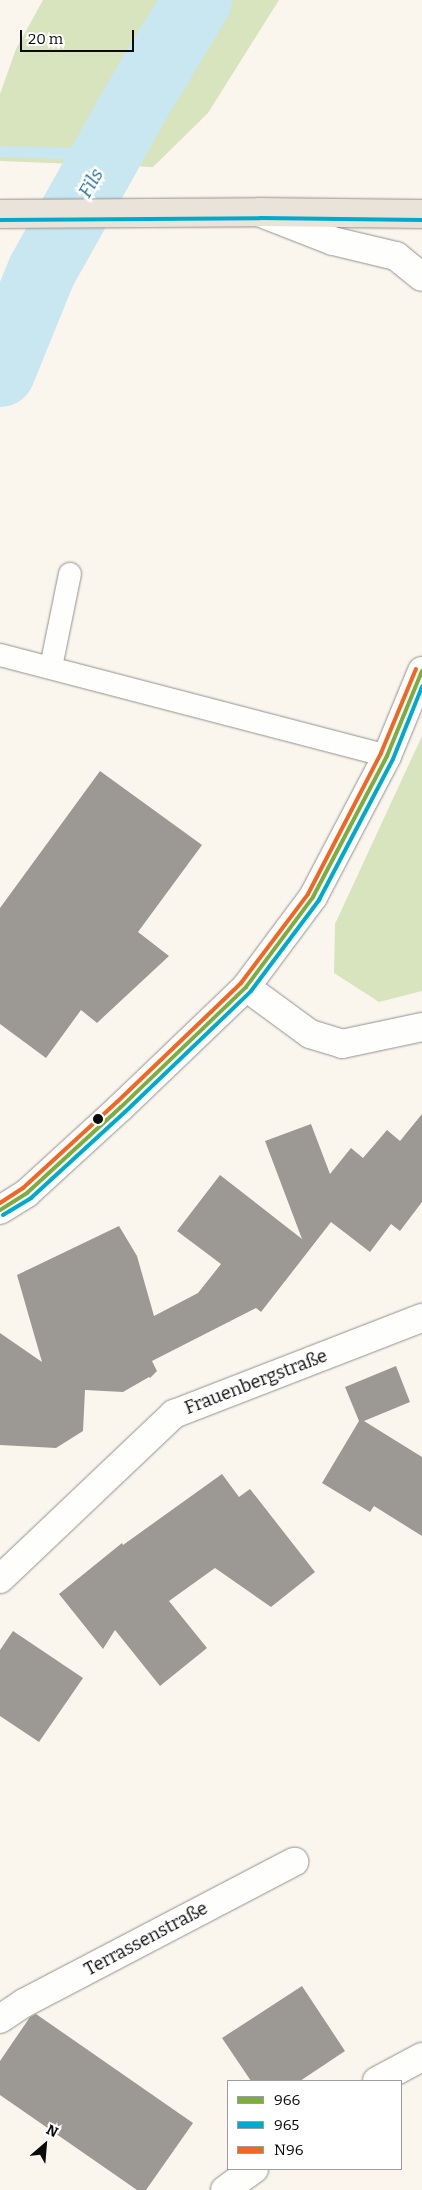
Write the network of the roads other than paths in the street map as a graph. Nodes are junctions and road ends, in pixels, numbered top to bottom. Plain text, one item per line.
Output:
1 (260, 212) junction
2 (0, 214) edge
3 (422, 214) edge
4 (422, 277) edge
5 (70, 574) dead end
6 (0, 655) edge
7 (51, 668) junction
8 (422, 671) edge
9 (387, 756) junction
10 (246, 986) junction
11 (422, 1027) edge
12 (0, 1210) edge
13 (422, 1318) edge
14 (0, 1579) edge
15 (294, 1862) dead end
16 (0, 2019) edge
17 (422, 2057) edge
18 (379, 2080) edge
19 (253, 2170) edge
20 (225, 2190) edge

1 - 2 main road
1 - 3 main road
1 - 4 street
5 - 7 lane
6 - 7 lane
7 - 9 lane
8 - 9 street
9 - 10 street
10 - 11 street
10 - 12 street
13 - 14 street, Frauenbergstraße
15 - 16 street, Terrassenstraße
17 - 18 street
19 - 20 street

